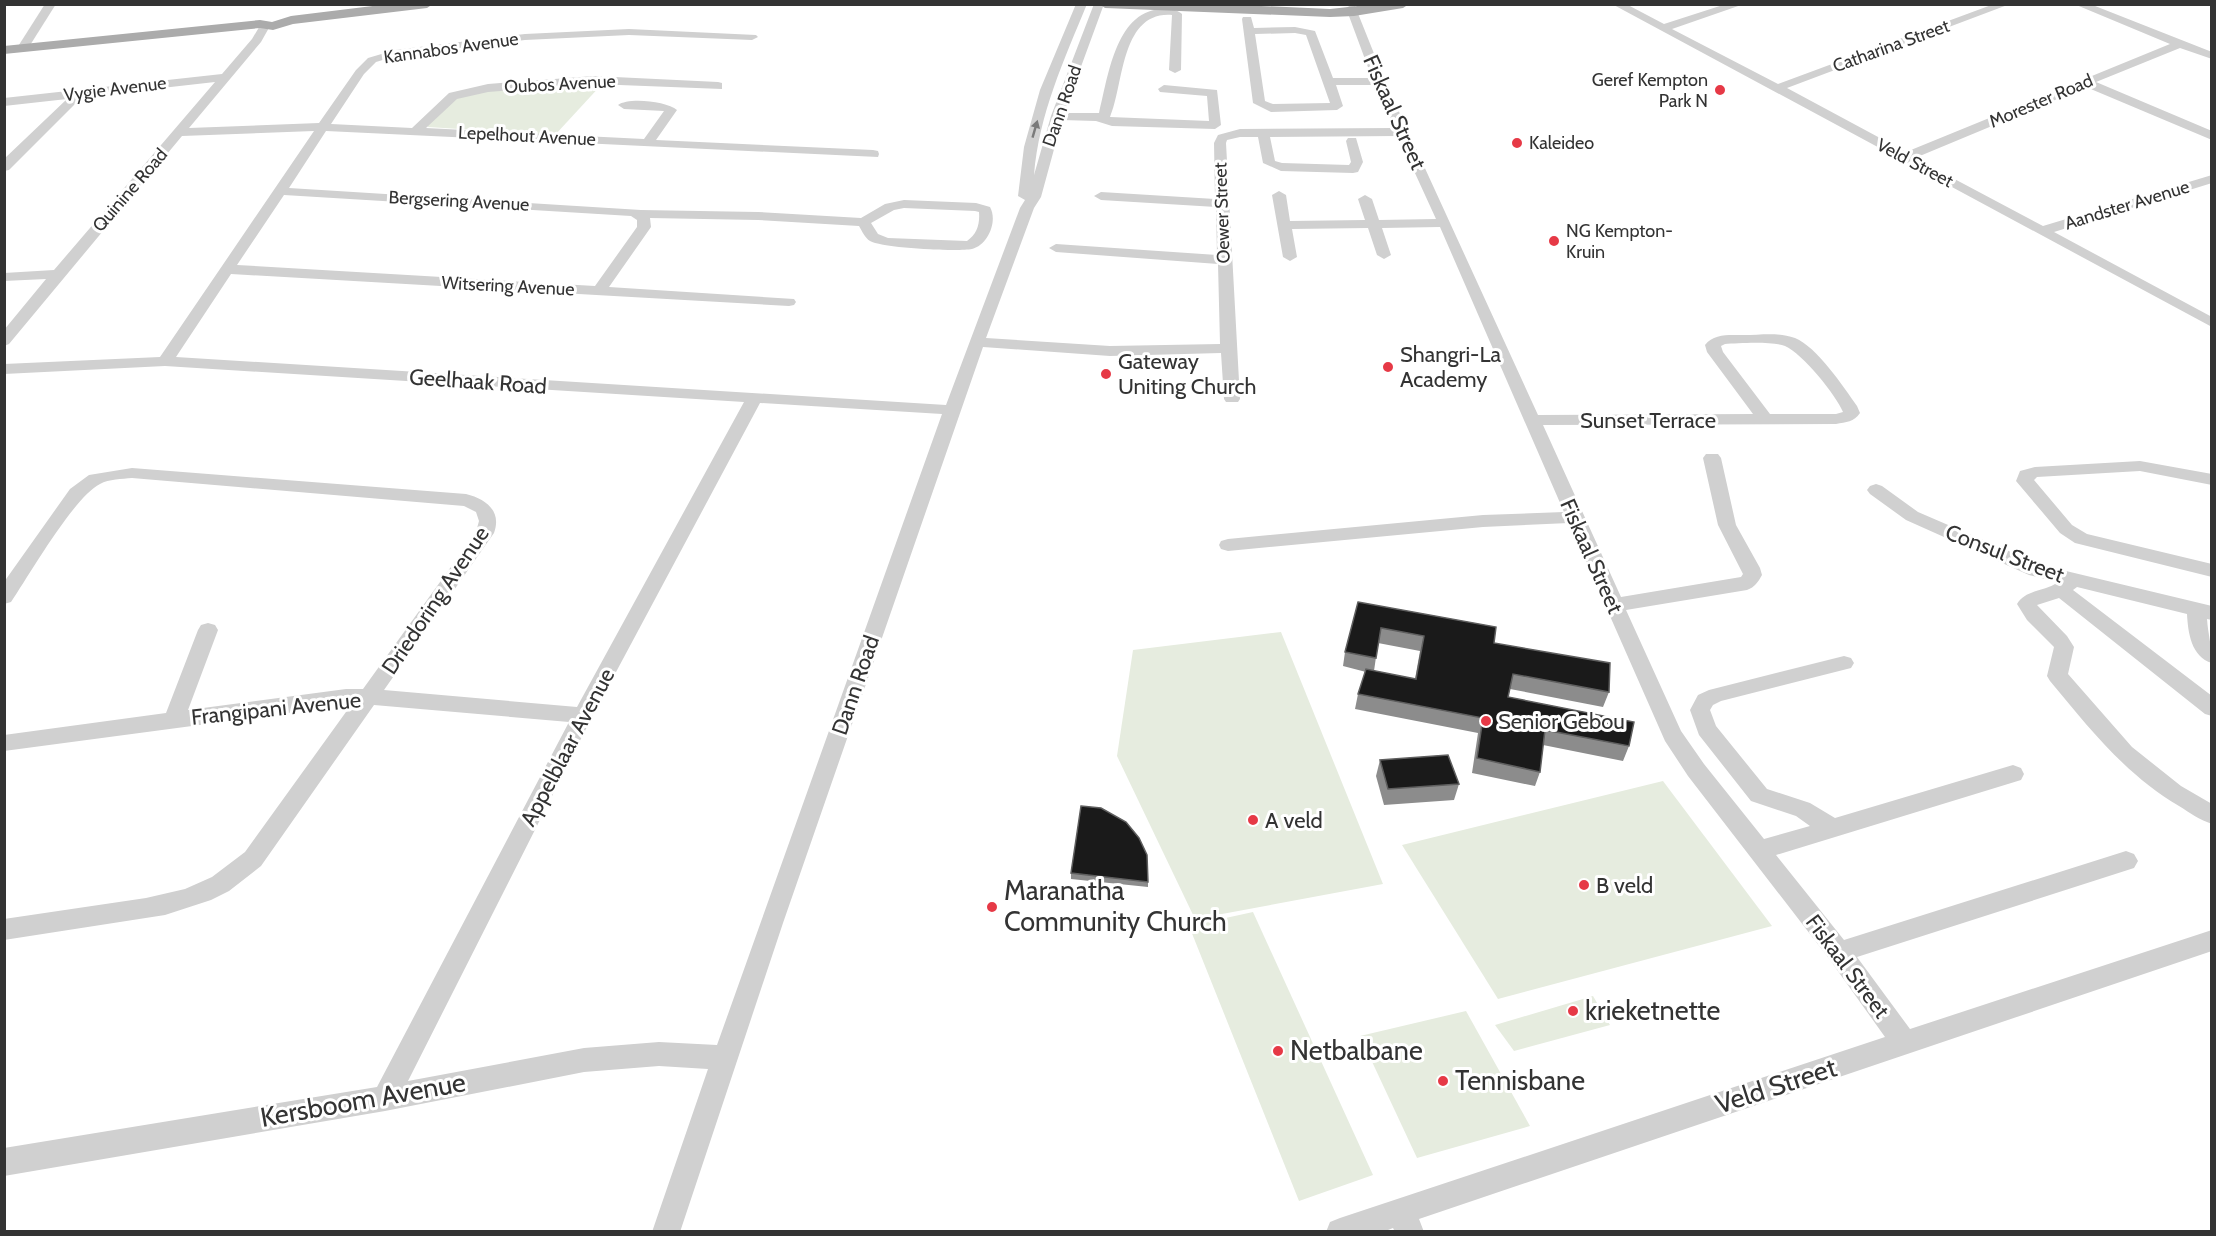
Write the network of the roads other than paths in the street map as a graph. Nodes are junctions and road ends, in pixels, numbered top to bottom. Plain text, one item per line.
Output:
1 (51, 4) edge
2 (379, 4) edge
3 (427, 4) edge
4 (1082, 4) edge
5 (1099, 4) edge
6 (1105, 4) edge
7 (1206, 4) edge
8 (1372, 4) edge
9 (1403, 4) edge
10 (1617, 4) edge
11 (1739, 4) edge
12 (2005, 4) edge
13 (2079, 4) edge
14 (1349, 13) junction
15 (287, 20) junction
16 (264, 22) junction
17 (1663, 28) junction
18 (752, 37) dead end
19 (257, 40) junction
20 (2180, 44) junction
21 (4, 45) edge
22 (25, 45) junction
23 (4, 50) edge
24 (2211, 56) edge
25 (1175, 70) dead end
26 (226, 77) junction
27 (1379, 81) junction
28 (1330, 82) junction
29 (2085, 82) junction
30 (718, 86) dead end
31 (1777, 88) junction
32 (1164, 89) dead end
33 (78, 94) junction
34 (4, 102) edge
35 (624, 105) dead end
36 (1057, 116) junction
37 (1097, 117) junction
38 (323, 127) junction
39 (417, 130) junction
40 (180, 132) junction
41 (1263, 132) junction
42 (1404, 132) junction
43 (2211, 136) edge
44 (1352, 141) dead end
45 (647, 143) junction
46 (873, 154) dead end
47 (1903, 158) junction
48 (4, 167) edge
49 (2211, 179) edge
50 (280, 191) junction
51 (1279, 195) dead end
52 (1101, 196) dead end
53 (1365, 199) dead end
54 (1222, 203) junction
55 (1027, 208) junction
56 (638, 214) junction
57 (863, 222) junction
58 (1445, 223) junction
59 (1283, 225) junction
60 (1374, 225) junction
61 (2042, 231) junction
62 (1056, 248) dead end
63 (1384, 255) dead end
64 (1290, 257) dead end
65 (1224, 260) junction
66 (227, 269) junction
67 (58, 274) junction
68 (4, 277) edge
69 (598, 292) junction
70 (789, 302) dead end
71 (2211, 322) edge
72 (4, 341) edge
73 (976, 342) junction
74 (1228, 348) junction
75 (165, 361) junction
76 (4, 369) edge
77 (754, 399) junction
78 (1232, 399) dead end
79 (952, 410) junction
80 (1765, 419) junction
81 (1531, 420) junction
82 (1712, 458) dead end
83 (2211, 480) edge
84 (1876, 490) dead end
85 (1575, 517) junction
86 (1228, 545) dead end
87 (2211, 571) edge
88 (2067, 585) junction
89 (4, 597) edge
90 (1614, 604) junction
91 (2204, 611) edge
92 (208, 630) dead end
93 (2204, 632) edge
94 (2211, 656) edge
95 (1844, 663) dead end
96 (370, 697) junction
97 (2211, 708) edge
98 (583, 715) junction
99 (174, 719) junction
100 (4, 743) edge
101 (2013, 774) dead end
102 (2211, 814) edge
103 (1832, 828) junction
104 (1760, 850) junction
105 (2126, 861) dead end
106 (4, 930) edge
107 (2211, 940) edge
108 (1839, 952) junction
109 (1905, 1044) junction
110 (723, 1058) junction
111 (385, 1098) junction
112 (4, 1162) edge
113 (1405, 1222) edge
114 (666, 1232) edge
115 (1340, 1232) edge

1 - 22 street
2 - 15 main road
3 - 15 main road
55 -> 4 street, Dann Road
5 - 36 street, Dann Road
6 - 14 main road
7 - 14 main road
8 - 14 main road
9 - 14 main road
10 - 17 street, Veld Street
11 - 17 street
12 - 31 street, Catharina Street
13 - 20 street
14 - 27 street, Fiskaal Street
15 - 16 main road
15 - 19 street, Quinine Road
16 - 19 street, Quinine Road
16 - 22 main road
17 - 31 street, Veld Street
18 - 38 street, Kannabos Avenue
19 - 26 street, Quinine Road
20 - 24 street
20 - 29 street, Morester Road
21 - 22 main road
22 - 23 main road
25 - 37 street
26 - 33 street, Vygie Avenue
26 - 40 street, Quinine Road
27 - 28 street
27 - 42 street, Fiskaal Street
28 - 28 street
29 - 43 street
29 - 47 street, Morester Road
30 - 39 street, Oubos Avenue
31 - 47 street, Veld Street
32 - 37 street
33 - 34 street, Vygie Avenue
33 - 48 street
35 - 45 street
36 - 37 street
36 - 55 street, Dann Road
38 - 39 street, Lepelhout Avenue
38 - 40 street, Lepelhout Avenue
38 - 50 street, Kannabos Avenue
39 - 45 street, Lepelhout Avenue
40 - 67 street, Quinine Road
41 - 42 street, Oewer Street
41 - 44 street
41 - 54 street, Oewer Street
42 - 58 street, Fiskaal Street
45 - 46 street, Lepelhout Avenue
47 - 61 street, Veld Street
49 - 61 street, Aandster Avenue
50 - 56 street, Bergsering Avenue
50 - 66 street, Kannabos Avenue
51 - 59 street
52 - 54 street
53 - 60 street
54 - 65 street, Oewer Street
55 - 73 street, Dann Road
56 - 57 street, Bergsering Avenue
56 - 69 street
57 - 57 street
58 - 60 street
58 - 81 street, Fiskaal Street
59 - 60 street
59 - 64 street
60 - 63 street
61 - 71 street, Veld Street
62 - 65 street
65 - 74 street, Oewer Street
66 - 69 street, Witsering Avenue
66 - 75 street, Kannabos Avenue
67 - 68 street
67 - 72 street, Quinine Road
69 - 70 street, Witsering Avenue
73 - 74 street
73 - 79 street, Dann Road
74 - 78 street, Oewer Street
75 - 76 street, Geelhaak Road
75 - 77 street, Geelhaak Road
77 - 79 street, Geelhaak Road
77 - 98 street, Appelblaar Avenue
79 - 110 street, Dann Road
80 - 80 street, Sunset Terrace
80 - 81 street, Sunset Terrace
81 - 85 street, Fiskaal Street
82 - 90 street
83 - 87 street
84 - 88 street, Consul Street
85 - 86 street
85 - 90 street, Fiskaal Street
88 - 91 street, Consul Street
88 - 97 street
88 - 102 street
89 - 96 street, Driedoring Avenue
90 - 104 street, Fiskaal Street
91 - 93 street
92 - 99 street
93 - 94 street
95 - 103 street
96 - 98 street, Frangipani Avenue
96 - 99 street, Frangipani Avenue
96 - 106 street, Driedoring Avenue
98 - 111 street, Appelblaar Avenue
99 - 100 street, Frangipani Avenue
101 - 103 street
103 - 104 street
104 - 108 street, Fiskaal Street
105 - 108 street
107 - 109 street, Veld Street
108 - 109 street, Fiskaal Street
109 - 113 street, Veld Street
110 - 111 street, Kersboom Avenue
110 - 114 street, Dann Road
111 - 112 street, Kersboom Avenue
113 - 115 street, Veld Street

